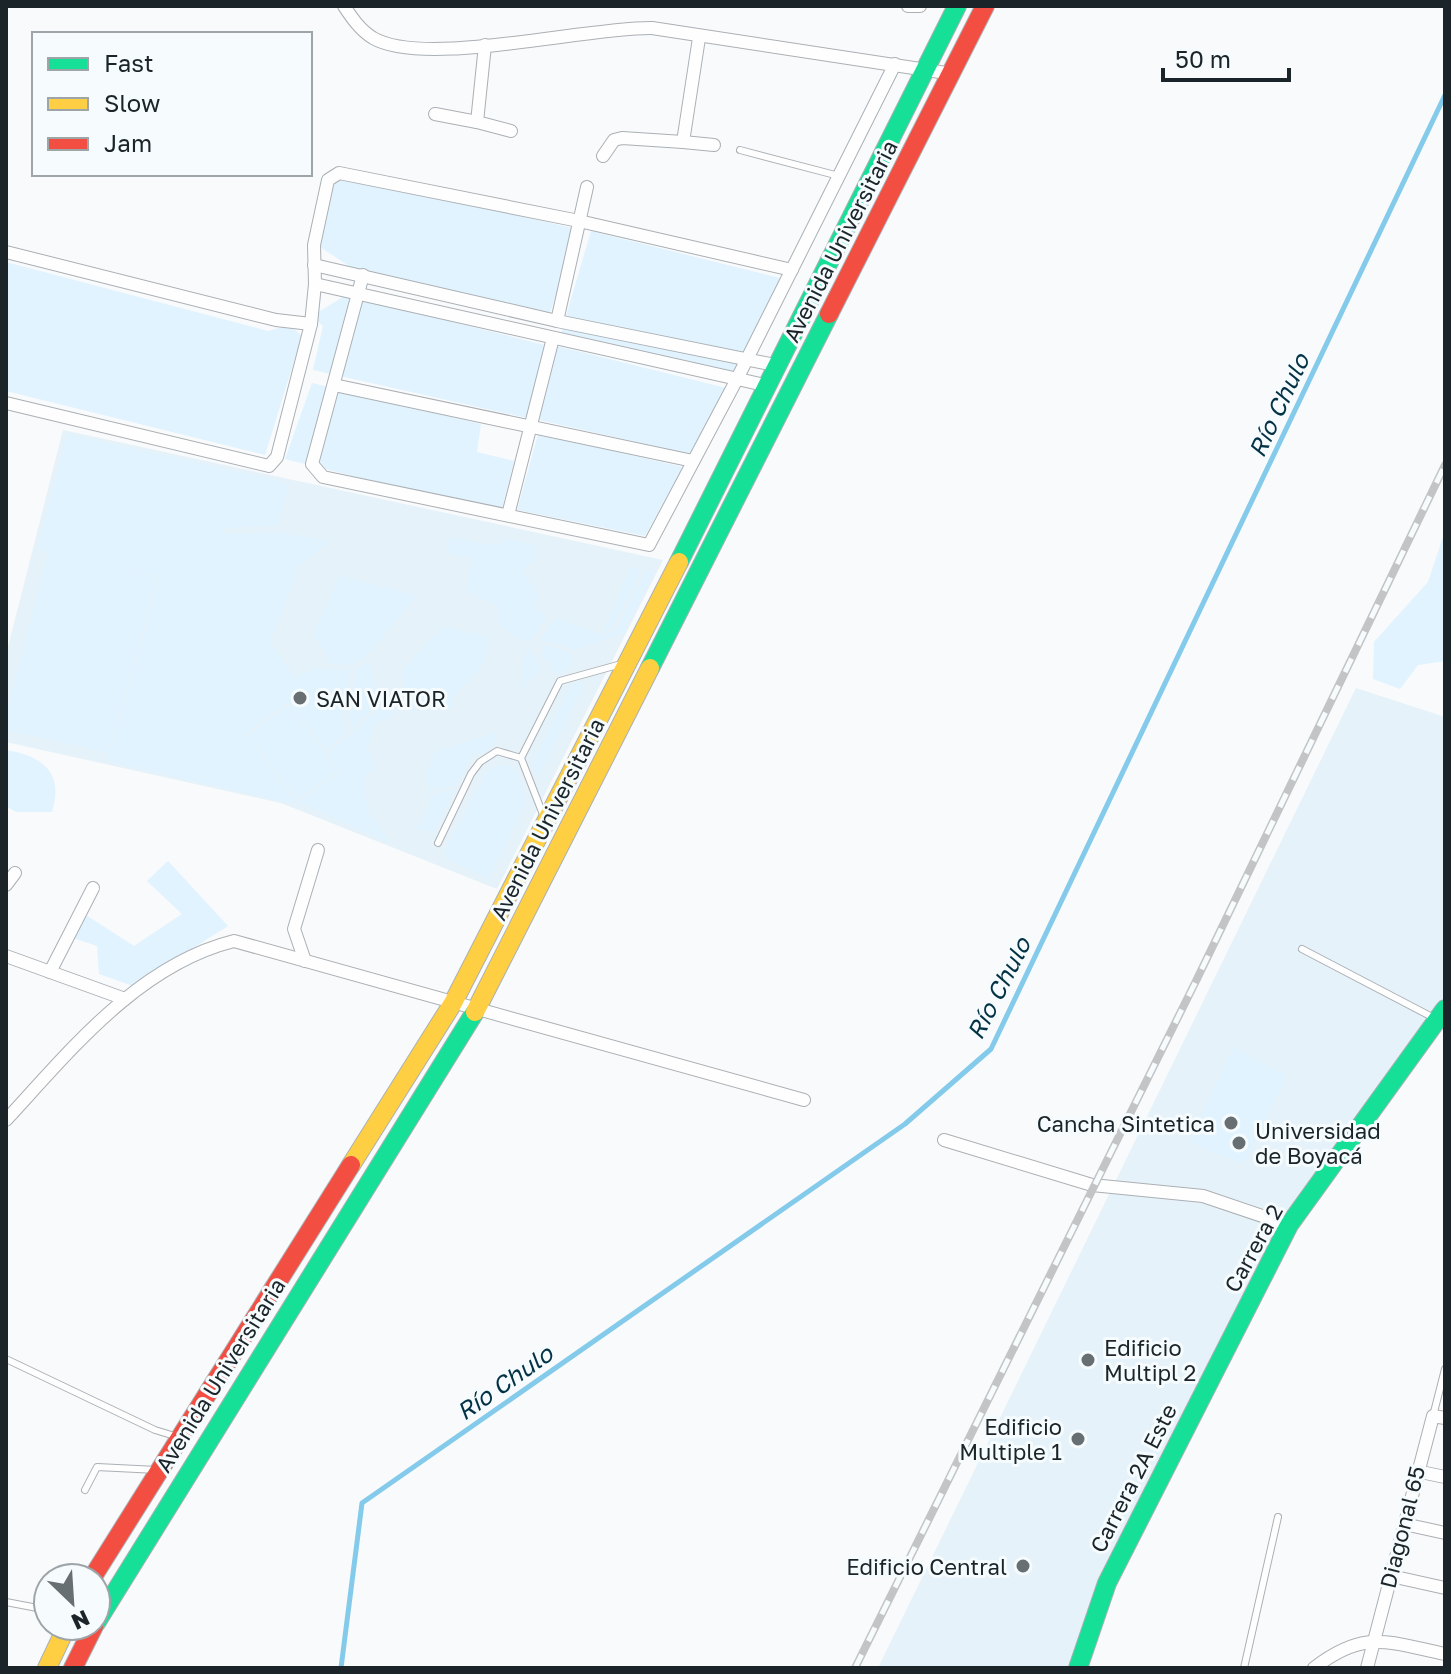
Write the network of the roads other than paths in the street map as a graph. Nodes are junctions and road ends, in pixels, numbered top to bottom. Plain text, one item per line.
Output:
1 (344, 6) edge
2 (957, 6) edge
3 (985, 6) edge
4 (699, 38) junction
5 (485, 45) junction
6 (895, 64) junction
7 (926, 68) junction
8 (953, 74) junction
9 (435, 114) dead end
10 (477, 122) junction
11 (511, 131) dead end
12 (683, 142) junction
13 (714, 145) dead end
14 (740, 150) dead end
15 (603, 156) dead end
16 (839, 176) junction
17 (587, 187) dead end
18 (579, 221) junction
19 (6, 252) edge
20 (314, 265) junction
21 (792, 270) junction
22 (363, 275) junction
23 (315, 284) junction
24 (359, 291) junction
25 (557, 321) junction
26 (311, 324) junction
27 (553, 338) junction
28 (747, 359) junction
29 (775, 365) junction
30 (737, 379) junction
31 (334, 385) junction
32 (764, 385) junction
33 (6, 403) edge
34 (531, 426) junction
35 (693, 461) junction
36 (508, 515) junction
37 (628, 662) junction
38 (521, 758) junction
39 (547, 824) junction
40 (438, 843) dead end
41 (318, 850) dead end
42 (15, 873) dead end
43 (6, 885) edge
44 (93, 888) dead end
45 (1302, 949) dead end
46 (6, 956) edge
47 (305, 961) junction
48 (50, 972) junction
49 (125, 999) junction
50 (453, 1003) junction
51 (477, 1009) junction
52 (1439, 1024) edge
53 (804, 1100) dead end
54 (6, 1120) edge
55 (944, 1140) dead end
56 (1289, 1225) junction
57 (1243, 1315) joint
58 (6, 1359) edge
59 (1445, 1369) edge
60 (1439, 1417) edge
61 (181, 1438) junction
62 (161, 1470) junction
63 (1416, 1471) junction
64 (1445, 1477) edge
65 (85, 1490) dead end
66 (1278, 1517) dead end
67 (1404, 1524) junction
68 (1445, 1533) edge
69 (102, 1562) edge
70 (1391, 1576) junction
71 (1445, 1588) edge
72 (112, 1597) edge
73 (6, 1602) edge
74 (32, 1607) edge
75 (1373, 1640) junction
76 (59, 1642) edge
77 (86, 1642) edge
78 (1445, 1654) edge
79 (47, 1668) edge
80 (73, 1668) edge
81 (1078, 1668) edge
82 (1244, 1668) edge
83 (1314, 1668) edge
84 (1367, 1668) edge

1 - 5 street
2 - 7 main road, Avenida Universitaria
3 - 8 main road, Avenida Universitaria
4 - 5 street
4 - 6 street
4 - 12 street
5 - 10 street
6 - 7 street
6 - 16 street
7 - 8 street
7 - 29 main road, Avenida Universitaria
8 - 51 main road, Avenida Universitaria
9 - 10 street
10 - 11 street
12 - 13 street
12 - 15 street
14 - 16 lane
16 - 21 street
17 - 18 street
18 - 20 street
18 - 21 street
18 - 25 street
19 - 26 street
20 - 22 street
20 - 23 street
21 - 28 street
22 - 24 street
22 - 25 street
23 - 24 street
23 - 26 street
24 - 27 street
24 - 31 street
25 - 28 street
26 - 33 street
27 - 30 street
27 - 34 street
28 - 29 street
28 - 30 street
29 - 32 main road, Avenida Universitaria
30 - 32 street
30 - 35 street
31 - 34 street
31 - 36 street
32 - 37 main road, Avenida Universitaria
34 - 35 street
34 - 36 street
35 - 36 street
37 - 38 lane
37 - 39 main road, Avenida Universitaria
38 - 39 lane
38 - 40 lane
39 - 50 main road, Avenida Universitaria
41 - 47 street
42 - 43 street
44 - 48 street
45 - 52 lane
46 - 48 street
47 - 49 street
47 - 50 street
48 - 49 street
49 - 54 street
50 - 51 street
50 - 61 main road, Avenida Universitaria
51 - 53 street
51 - 72 main road, Avenida Universitaria
52 - 56 main road, Carrera 2
55 - 56 street
56 - 57 main road, Carrera 2
57 - 81 main road, Carrera 2A Este
58 - 61 lane
59 - 60 lane
60 - 63 street, Diagonal 65
61 - 62 main road, Avenida Universitaria
62 - 65 lane
62 - 69 main road, Avenida Universitaria
63 - 64 street
63 - 67 street, Diagonal 65
66 - 82 lane
67 - 68 street
67 - 70 street, Diagonal 65
70 - 71 street
70 - 75 street, Diagonal 65
73 - 74 lane
75 - 78 street
75 - 83 street
75 - 84 street, Diagonal 65
76 - 79 main road
77 - 80 main road, Avenida Universitaria

